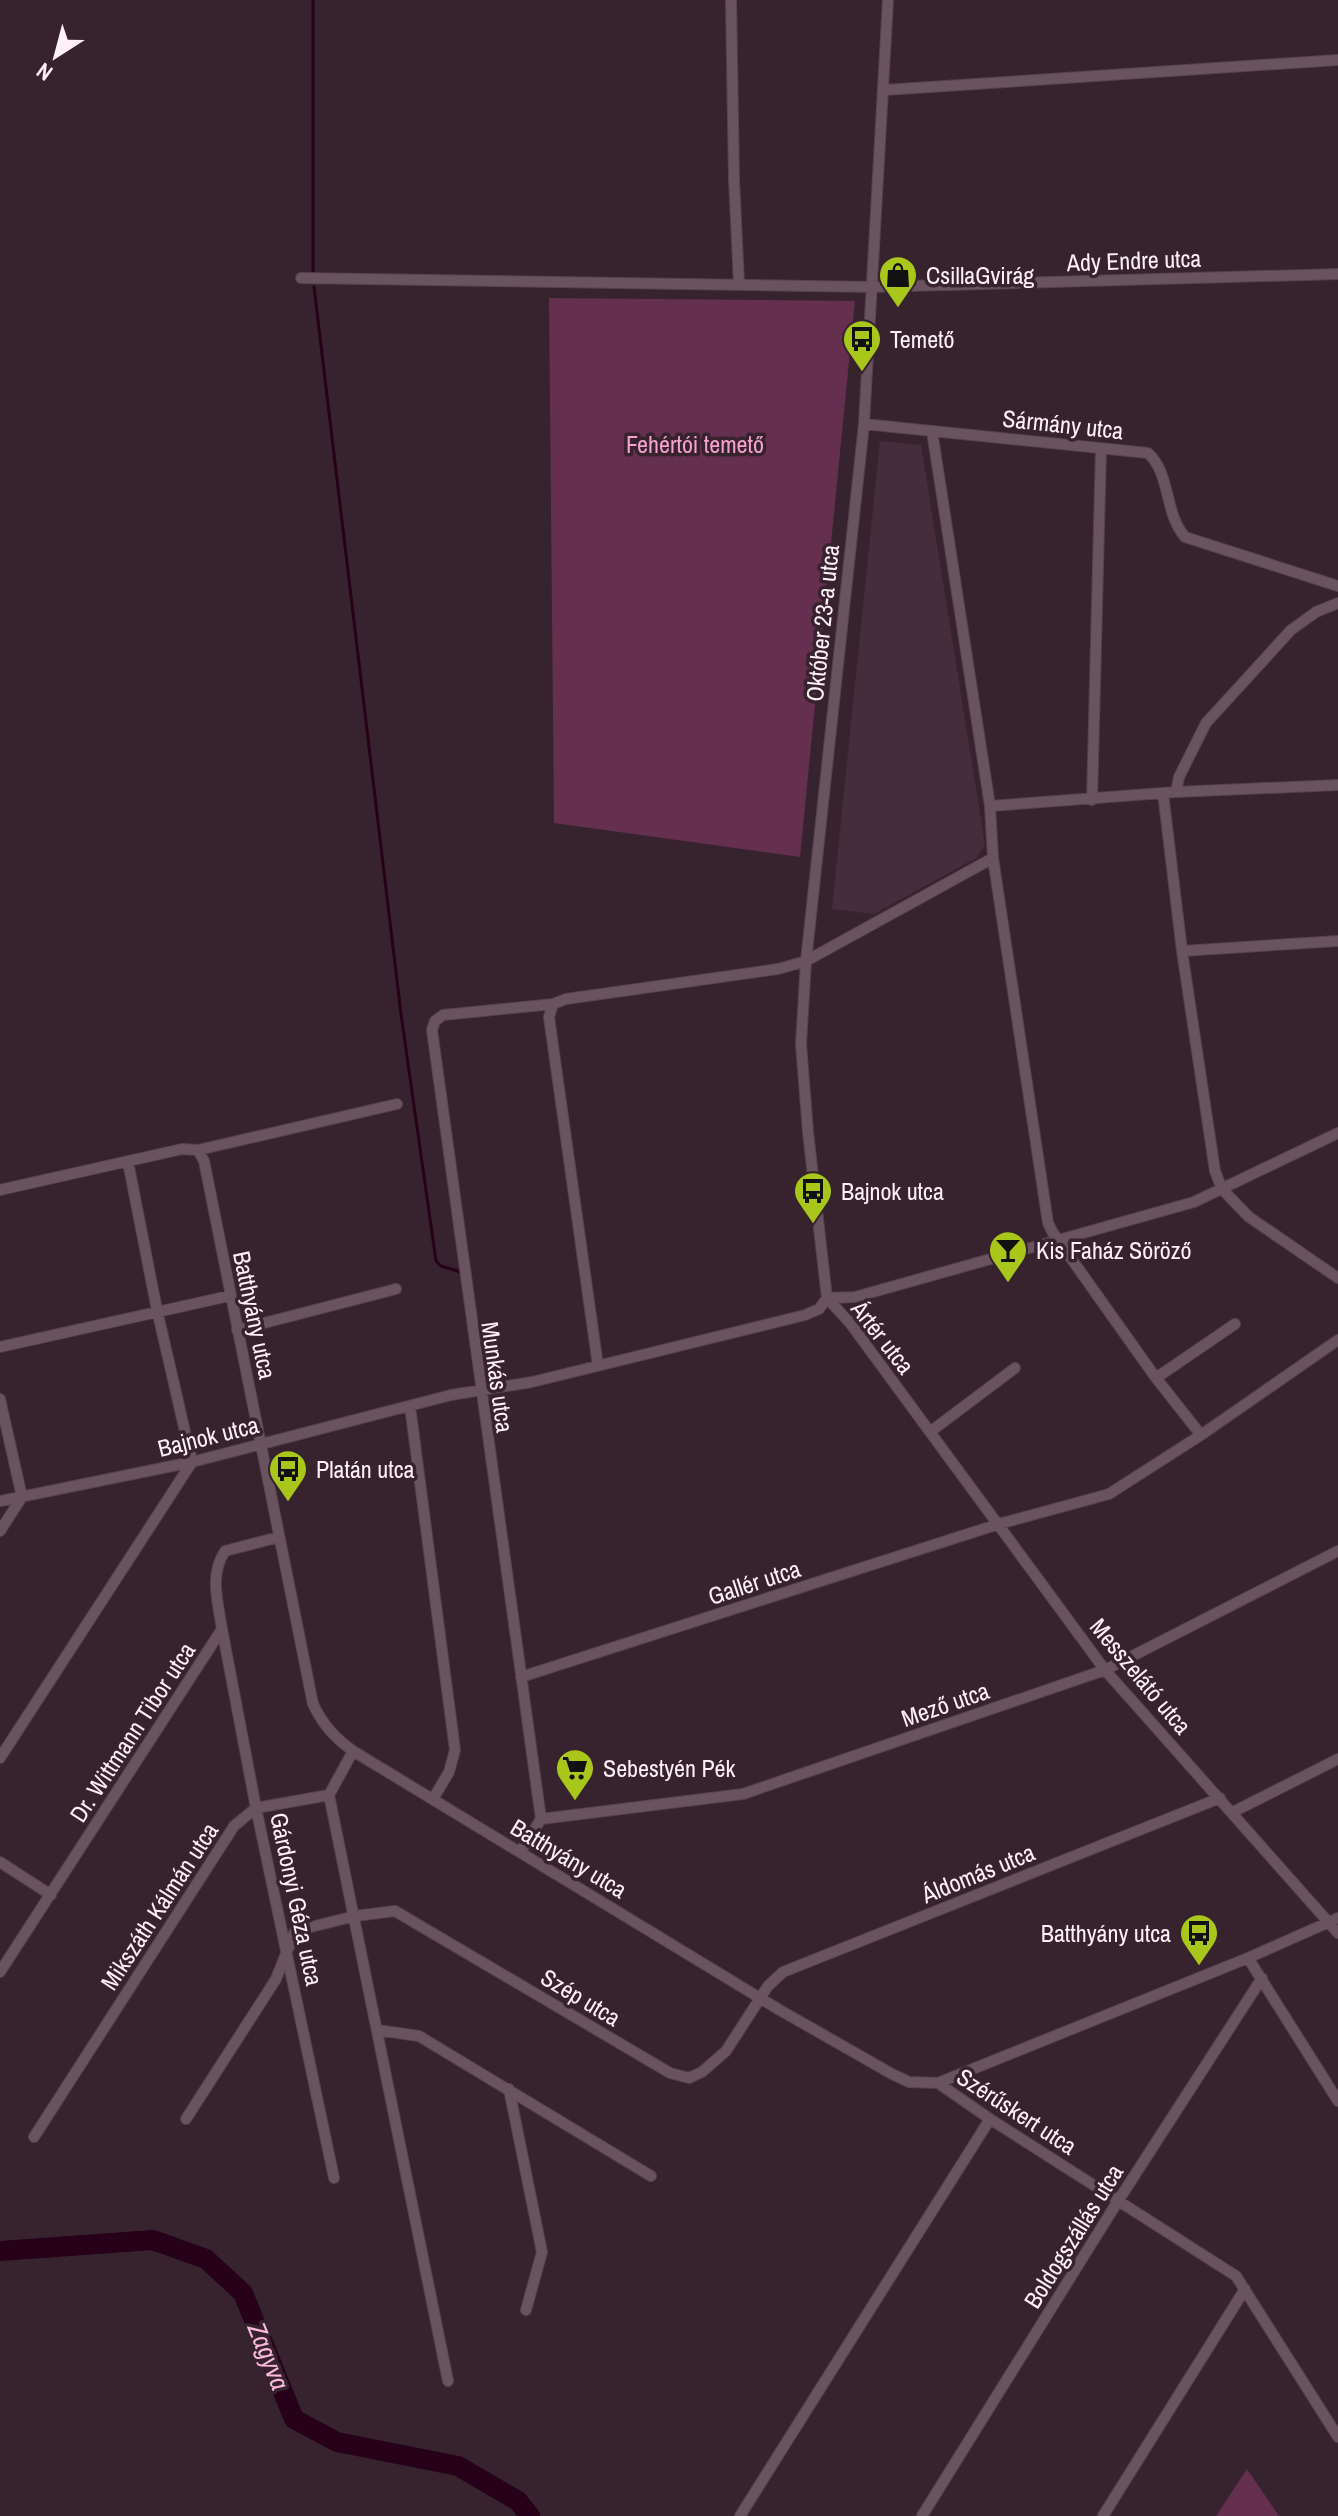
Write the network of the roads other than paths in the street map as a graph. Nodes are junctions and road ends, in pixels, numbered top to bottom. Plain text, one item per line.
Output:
1 (731, 0) edge
2 (888, 0) edge
3 (1338, 60) edge
4 (884, 90) junction
5 (1338, 274) edge
6 (301, 278) dead end
7 (739, 284) junction
8 (873, 287) junction
9 (864, 424) junction
10 (932, 431) junction
11 (1101, 449) junction
12 (1338, 586) edge
13 (1338, 603) edge
14 (1338, 785) edge
15 (1176, 792) junction
16 (1163, 793) junction
17 (1092, 800) junction
18 (990, 806) junction
19 (993, 858) junction
20 (1338, 941) edge
21 (1182, 951) junction
22 (806, 961) junction
23 (553, 1004) junction
24 (397, 1104) dead end
25 (1338, 1133) edge
26 (198, 1150) junction
27 (128, 1162) junction
28 (1222, 1189) junction
29 (0, 1190) edge
30 (1059, 1242) junction
31 (1338, 1278) edge
32 (396, 1289) dead end
33 (229, 1296) junction
34 (827, 1298) junction
35 (157, 1310) junction
36 (1235, 1324) dead end
37 (237, 1330) junction
38 (1338, 1340) edge
39 (0, 1347) edge
40 (598, 1366) junction
41 (1015, 1368) dead end
42 (1156, 1378) junction
43 (480, 1390) junction
44 (0, 1399) edge
45 (410, 1406) junction
46 (930, 1432) junction
47 (1201, 1435) junction
48 (261, 1443) junction
49 (192, 1462) junction
50 (22, 1497) junction
51 (0, 1501) edge
52 (999, 1524) junction
53 (0, 1531) edge
54 (279, 1537) junction
55 (1338, 1551) edge
56 (222, 1629) junction
57 (1105, 1670) junction
58 (521, 1677) junction
59 (353, 1751) junction
60 (0, 1758) edge
61 (1338, 1759) edge
62 (329, 1795) junction
63 (1220, 1798) junction
64 (433, 1799) junction
65 (256, 1808) junction
66 (1233, 1812) junction
67 (541, 1819) junction
68 (520, 1852) junction
69 (0, 1862) edge
70 (51, 1895) junction
71 (355, 1916) junction
72 (1333, 1920) edge
73 (1338, 1933) edge
74 (287, 1947) junction
75 (1248, 1958) junction
76 (0, 1972) edge
77 (1262, 1978) junction
78 (761, 1998) junction
79 (377, 2030) junction
80 (938, 2083) junction
81 (509, 2089) junction
82 (1338, 2101) edge
83 (186, 2119) dead end
84 (990, 2119) junction
85 (34, 2137) dead end
86 (651, 2176) dead end
87 (334, 2178) dead end
88 (1118, 2201) junction
89 (1245, 2289) junction
90 (526, 2310) dead end
91 (448, 2381) dead end
92 (1338, 2437) edge
93 (740, 2516) edge
94 (922, 2516) edge
95 (1103, 2516) edge

1 - 7 street
2 - 4 street, Október 23-a utca
3 - 4 street
4 - 8 street, Október 23-a utca
5 - 8 street, Ady Endre utca
6 - 7 street, Ady Endre utca
7 - 8 street, Ady Endre utca
8 - 9 street, Október 23-a utca
9 - 10 street, Sármány utca
9 - 22 street, Október 23-a utca
10 - 11 street, Sármány utca
10 - 18 street
11 - 12 street, Sármány utca
11 - 17 street
13 - 15 street
14 - 15 street
15 - 16 street
16 - 17 street
16 - 21 street
17 - 18 street
18 - 19 street
19 - 22 street, Munkás utca
19 - 30 street
20 - 21 street
21 - 28 street
22 - 23 street, Munkás utca
22 - 34 street, Ártér utca
23 - 40 street
23 - 43 street, Munkás utca
24 - 26 street
25 - 28 street, Bajnok utca
26 - 27 street
26 - 33 street, Batthyány utca
27 - 29 street
27 - 35 street
28 - 30 street, Bajnok utca
28 - 31 street
30 - 34 street, Bajnok utca
30 - 42 street
32 - 37 street
33 - 35 street
33 - 37 street, Batthyány utca
34 - 40 street, Bajnok utca
34 - 46 street, Ártér utca
35 - 39 street
35 - 49 street
36 - 42 street
37 - 48 street, Batthyány utca
38 - 47 street, Gallér utca
40 - 43 street, Bajnok utca
41 - 46 street
42 - 47 street
43 - 45 street, Bajnok utca
43 - 58 street, Munkás utca
44 - 50 street
45 - 48 street, Bajnok utca
45 - 64 street
46 - 52 street, Messzelátó utca
47 - 52 street, Gallér utca
48 - 49 street, Bajnok utca
48 - 54 street, Batthyány utca
49 - 50 street, Bajnok utca
49 - 60 street
50 - 51 street, Bajnok utca
50 - 53 street
52 - 57 street, Messzelátó utca
52 - 58 street, Gallér utca
54 - 56 street, Dr. Wittmann Tibor utca
54 - 59 street, Batthyány utca
55 - 57 street, Mező utca
56 - 65 street, Gárdonyi Géza utca
56 - 70 street, Dr. Wittmann Tibor utca
57 - 63 street, Messzelátó utca
57 - 67 street, Mező utca
58 - 67 street, Munkás utca
59 - 62 street
59 - 64 street, Batthyány utca
61 - 66 street
62 - 65 street
62 - 71 street
63 - 66 street, Messzelátó utca
63 - 78 street, Áldomás utca
64 - 68 street, Batthyány utca
65 - 74 street, Gárdonyi Géza utca
65 - 85 street, Mikszáth Kálmán utca
66 - 72 street, Messzelátó utca
67 - 68 street
68 - 78 street, Batthyány utca
69 - 70 street
70 - 76 street, Dr. Wittmann Tibor utca
71 - 74 street
71 - 78 street, Szép utca
71 - 79 street
72 - 73 street, Messzelátó utca
72 - 75 street
74 - 83 street
74 - 87 street, Gárdonyi Géza utca
75 - 77 street
75 - 80 street
77 - 82 street
77 - 88 street, Boldogszállás utca
78 - 80 street, Batthyány utca
79 - 81 street
79 - 91 street
80 - 84 street, Szérűskert utca
81 - 86 street
81 - 90 street
84 - 88 street, Szérűskert utca
84 - 93 street
88 - 89 street, Szérűskert utca
88 - 94 street, Boldogszállás utca
89 - 92 street, Szérűskert utca
89 - 95 street

